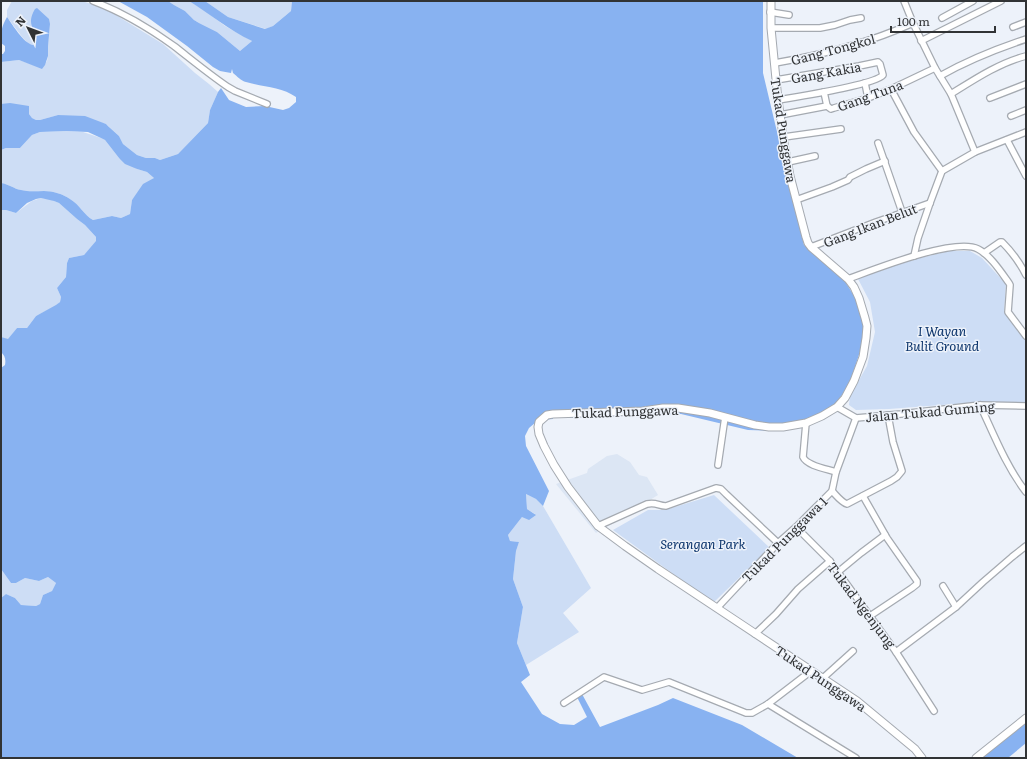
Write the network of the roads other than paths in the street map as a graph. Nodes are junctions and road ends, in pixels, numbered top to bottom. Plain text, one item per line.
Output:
1 (93, 1) edge
2 (771, 1) edge
3 (904, 1) edge
4 (973, 1) edge
5 (1001, 1) edge
6 (770, 12) dead end
7 (789, 15) dead end
8 (861, 18) dead end
9 (942, 18) dead end
10 (1026, 22) edge
11 (913, 23) junction
12 (1013, 27) dead end
13 (771, 28) junction
14 (1026, 38) edge
15 (921, 41) junction
16 (1026, 56) edge
17 (775, 63) junction
18 (935, 68) junction
19 (940, 76) junction
20 (776, 80) junction
21 (865, 83) junction
22 (1026, 84) edge
23 (891, 89) junction
24 (824, 92) junction
25 (952, 94) junction
26 (868, 98) junction
27 (990, 98) dead end
28 (778, 100) junction
29 (267, 104) dead end
30 (827, 106) junction
31 (1026, 110) edge
32 (780, 115) junction
33 (1011, 116) dead end
34 (841, 129) dead end
35 (1026, 132) edge
36 (784, 137) junction
37 (1007, 140) junction
38 (878, 143) dead end
39 (975, 152) junction
40 (816, 156) dead end
41 (885, 160) junction
42 (788, 162) junction
43 (942, 171) junction
44 (1026, 176) edge
45 (796, 200) junction
46 (930, 203) junction
47 (902, 212) junction
48 (811, 247) junction
49 (984, 253) junction
50 (914, 256) junction
51 (1026, 275) edge
52 (848, 279) junction
53 (1026, 336) edge
54 (980, 405) junction
55 (1026, 406) edge
56 (837, 407) junction
57 (888, 415) junction
58 (725, 417) junction
59 (856, 418) junction
60 (806, 423) junction
61 (718, 465) dead end
62 (836, 472) junction
63 (832, 491) junction
64 (1026, 492) edge
65 (863, 496) junction
66 (598, 526) junction
67 (796, 527) junction
68 (885, 535) junction
69 (778, 543) junction
70 (1026, 546) edge
71 (830, 561) junction
72 (838, 572) junction
73 (943, 586) dead end
74 (717, 608) junction
75 (956, 608) junction
76 (870, 616) junction
77 (756, 634) junction
78 (853, 651) dead end
79 (896, 652) junction
80 (811, 671) junction
81 (823, 678) junction
82 (564, 703) dead end
83 (768, 704) junction
84 (934, 711) dead end
85 (1026, 718) edge
86 (856, 758) edge
87 (922, 758) edge
88 (976, 758) edge

1 - 29 street
2 - 13 street, Tukad Punggawa
3 - 11 street
4 - 9 street
5 - 15 street
6 - 7 street
8 - 13 street
10 - 12 street
11 - 15 street
11 - 17 street, Gang Tongkol
13 - 17 street, Tukad Punggawa
14 - 19 street
15 - 18 street
16 - 25 street
17 - 20 street, Tukad Punggawa
18 - 19 street
18 - 23 street, Gang Tuna
19 - 25 street
20 - 21 street, Gang Kakia
20 - 28 street, Tukad Punggawa
21 - 24 street
21 - 26 street
22 - 27 street
23 - 26 street, Gang Tuna
23 - 43 street
24 - 28 street
24 - 30 street
25 - 39 street
26 - 30 street, Gang Tuna
28 - 32 street, Tukad Punggawa
30 - 32 street, Gang Tuna
31 - 33 street
32 - 36 street, Tukad Punggawa
34 - 36 street
35 - 37 street
36 - 42 street, Tukad Punggawa
37 - 39 street
37 - 44 street
38 - 41 street
39 - 43 street
40 - 42 street
41 - 45 street
41 - 47 street
42 - 45 street, Tukad Punggawa
43 - 46 street
45 - 48 street, Tukad Punggawa
46 - 47 street, Gang Ikan Belut
46 - 50 street
47 - 48 street, Gang Ikan Belut
48 - 52 street, Tukad Punggawa
49 - 50 street
49 - 51 street
49 - 53 street
50 - 52 street
52 - 56 street, Tukad Punggawa
54 - 55 street, Jalan Tukad Guming
54 - 57 street, Jalan Tukad Guming
54 - 64 street
56 - 59 street, Jalan Tukad Guming
56 - 60 street, Tukad Punggawa
57 - 59 street, Jalan Tukad Guming
57 - 65 street
58 - 60 street, Tukad Punggawa
58 - 61 street
58 - 66 street, Tukad Punggawa
59 - 62 street, Tukad Punggawa 1
60 - 62 street
62 - 63 street, Tukad Punggawa 1
63 - 65 street
63 - 67 street, Tukad Punggawa 1
65 - 68 street
66 - 69 street
66 - 74 street, Tukad Punggawa
67 - 69 street, Tukad Punggawa 1
67 - 71 street, Tukad Ngenjung
68 - 72 street
68 - 76 street
69 - 74 street, Tukad Punggawa 1
70 - 75 street, Tukad Ngenjung
71 - 72 street, Tukad Ngenjung
71 - 77 street
72 - 76 street, Tukad Ngenjung
73 - 75 street
74 - 77 street, Tukad Punggawa
75 - 79 street, Tukad Ngenjung
76 - 79 street, Tukad Ngenjung
77 - 80 street, Tukad Punggawa
78 - 81 street
79 - 84 street
80 - 81 street, Tukad Punggawa
80 - 83 street
81 - 87 street, Tukad Punggawa
82 - 83 street
83 - 86 street
85 - 88 street

